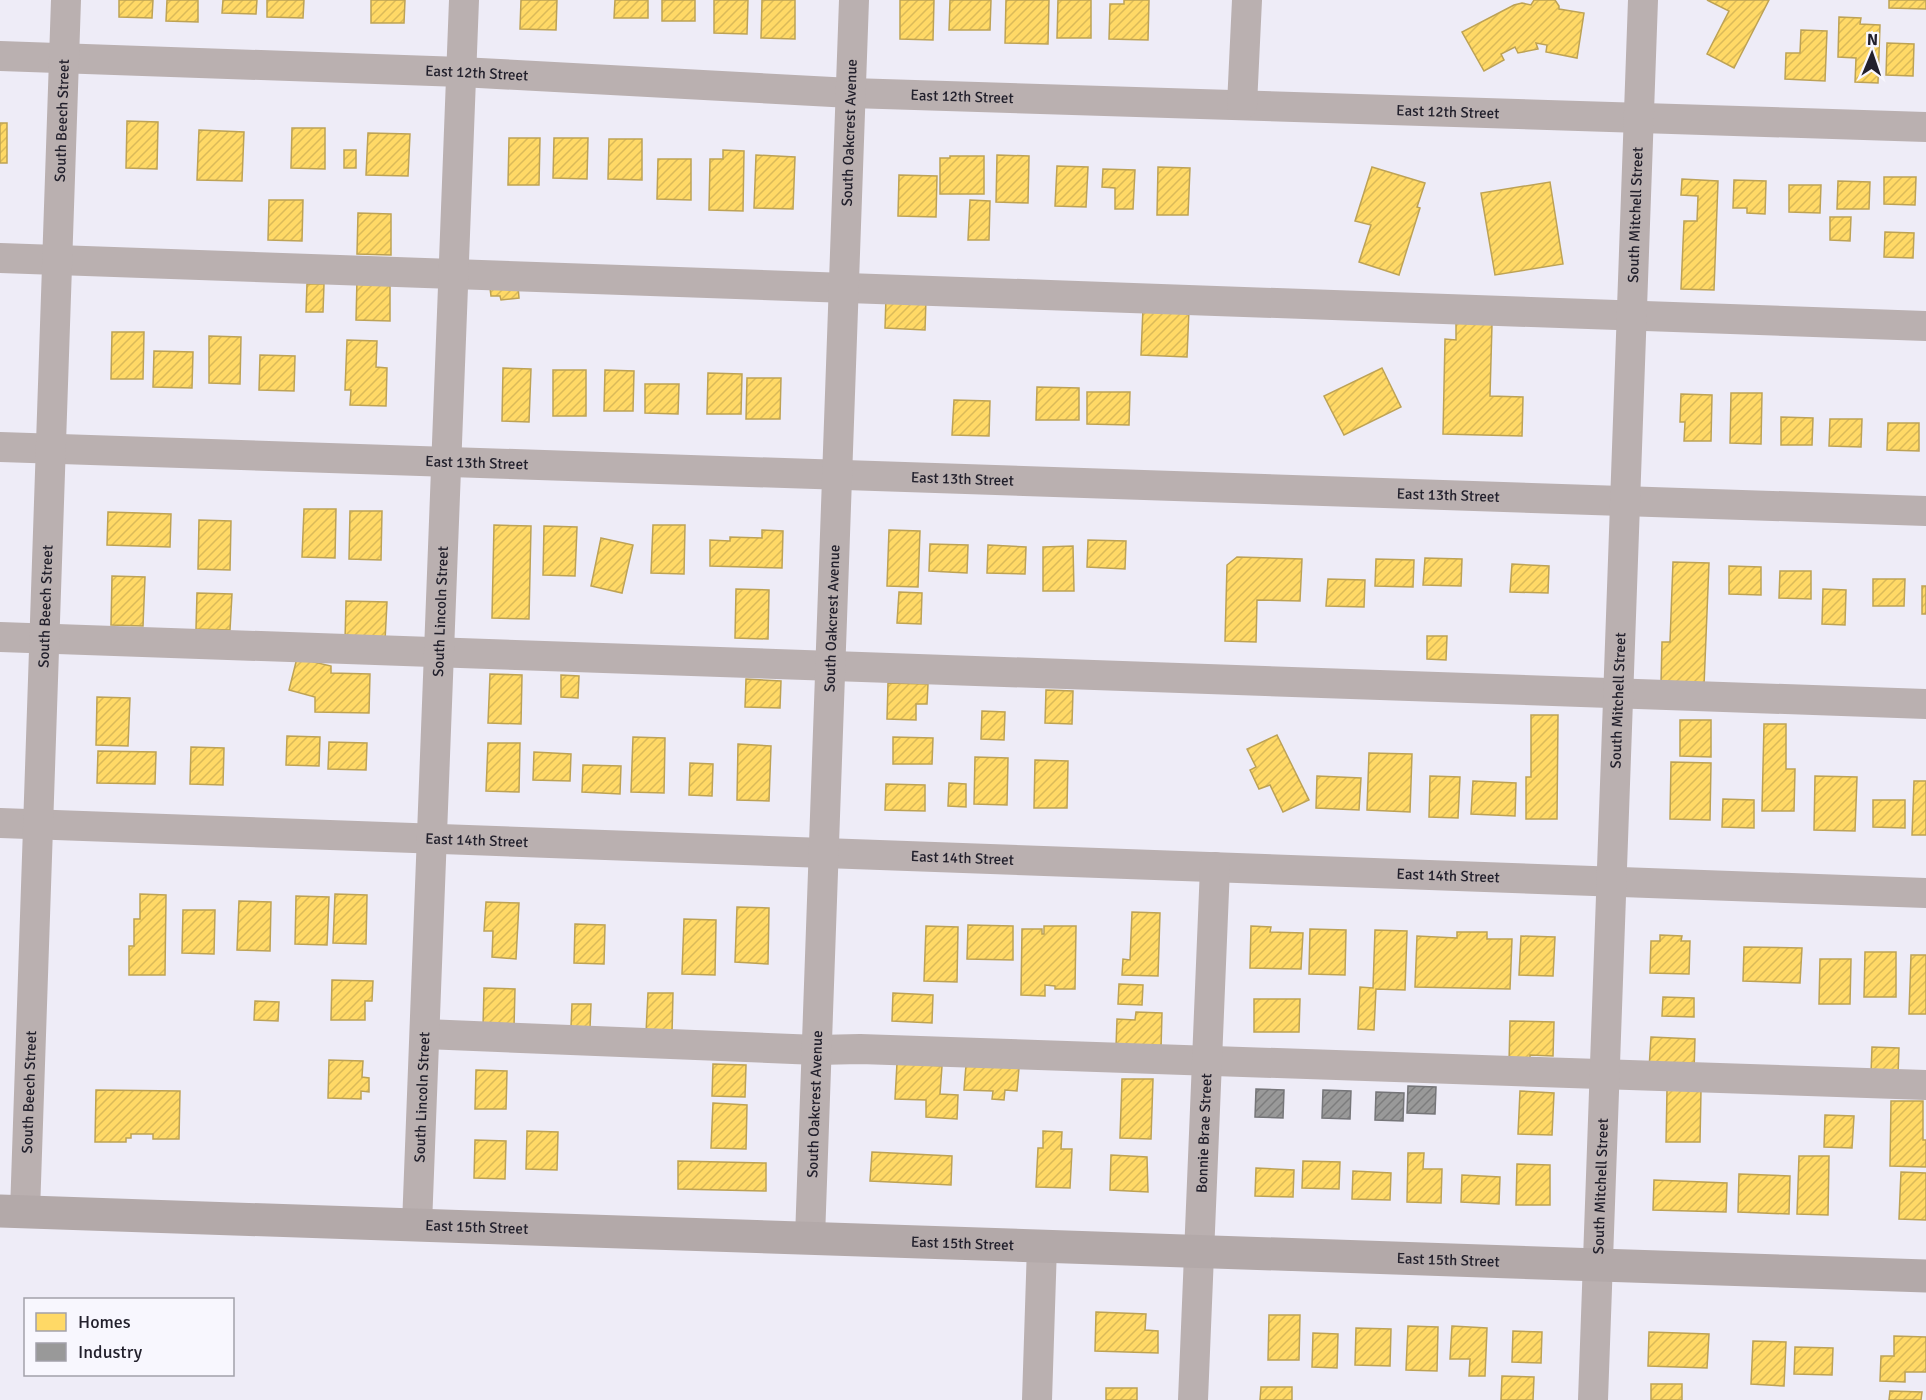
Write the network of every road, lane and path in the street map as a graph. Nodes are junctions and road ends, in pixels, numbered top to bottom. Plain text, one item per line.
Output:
1 (66, 0) edge
2 (464, 0) edge
3 (854, 0) edge
4 (1247, 0) edge
5 (1643, 0) edge
6 (0, 56) edge
7 (64, 57) junction
8 (461, 72) junction
9 (851, 93) junction
10 (1242, 105) junction
11 (1637, 116) junction
12 (1926, 127) edge
13 (0, 258) edge
14 (57, 260) junction
15 (454, 274) junction
16 (844, 288) junction
17 (1630, 316) junction
18 (1926, 326) edge
19 (0, 447) edge
20 (51, 448) junction
21 (446, 463) junction
22 (837, 476) junction
23 (1624, 500) junction
24 (1926, 512) edge
25 (0, 637) edge
26 (45, 639) junction
27 (439, 652) junction
28 (830, 666) junction
29 (1617, 693) junction
30 (1926, 704) edge
31 (0, 822) edge
32 (38, 824) junction
33 (432, 838) junction
34 (824, 853) junction
35 (1215, 867) junction
36 (1610, 882) junction
37 (1926, 894) edge
38 (424, 1034) junction
39 (817, 1050) junction
40 (1206, 1061) junction
41 (1604, 1076) junction
42 (1926, 1085) edge
43 (13, 1211) edge
44 (417, 1225) junction
45 (810, 1238) junction
46 (1042, 1246) junction
47 (1198, 1251) junction
48 (1597, 1264) junction
49 (1926, 1276) edge
50 (1037, 1400) edge
51 (1193, 1400) edge
52 (1593, 1400) edge

1 - 7 street, South Beech Street
2 - 8 street, South Lincoln Street
3 - 9 street, South Oakcrest Avenue
4 - 10 street
5 - 11 street, South Mitchell Street
6 - 7 street, East 12th Street
7 - 8 street, East 12th Street
7 - 14 street, South Beech Street
8 - 9 street, East 12th Street
8 - 15 street, South Lincoln Street
9 - 10 street, East 12th Street
9 - 16 street, South Oakcrest Avenue
10 - 11 street, East 12th Street
11 - 12 street, East 12th Street
11 - 17 street, South Mitchell Street
13 - 14 street
14 - 15 street
14 - 20 street, South Beech Street
15 - 16 street
15 - 21 street, South Lincoln Street
16 - 17 street
16 - 22 street, South Oakcrest Avenue
17 - 18 street
17 - 23 street, South Mitchell Street
19 - 20 street, East 13th Street
20 - 21 street, East 13th Street
20 - 26 street, South Beech Street
21 - 22 street, East 13th Street
21 - 27 street, South Lincoln Street
22 - 23 street, East 13th Street
22 - 28 street, South Oakcrest Avenue
23 - 24 street, East 13th Street
23 - 29 street, South Mitchell Street
25 - 26 street
26 - 27 street
26 - 32 street, South Beech Street
27 - 28 street
27 - 33 street, South Lincoln Street
28 - 29 street
28 - 34 street, South Oakcrest Avenue
29 - 30 street
29 - 36 street, South Mitchell Street
31 - 32 street, East 14th Street
32 - 33 street, East 14th Street
32 - 43 street, South Beech Street
33 - 34 street, East 14th Street
33 - 38 street, South Lincoln Street
34 - 35 street, East 14th Street
34 - 39 street, South Oakcrest Avenue
35 - 36 street, East 14th Street
35 - 40 street, Bonnie Brae Street
36 - 37 street, East 14th Street
36 - 41 street, South Mitchell Street
38 - 39 street
38 - 44 street, South Lincoln Street
39 - 40 street
39 - 45 street, South Oakcrest Avenue
40 - 41 street
40 - 47 street, Bonnie Brae Street
41 - 42 street
41 - 48 street, South Mitchell Street
43 - 44 main road, East 15th Street
44 - 45 main road, East 15th Street
45 - 46 main road, East 15th Street
46 - 47 main road, East 15th Street
46 - 50 street
47 - 48 main road, East 15th Street
47 - 51 street, Bonnie Brae Street
48 - 49 main road, East 15th Street
48 - 52 street, South Mitchell Street

